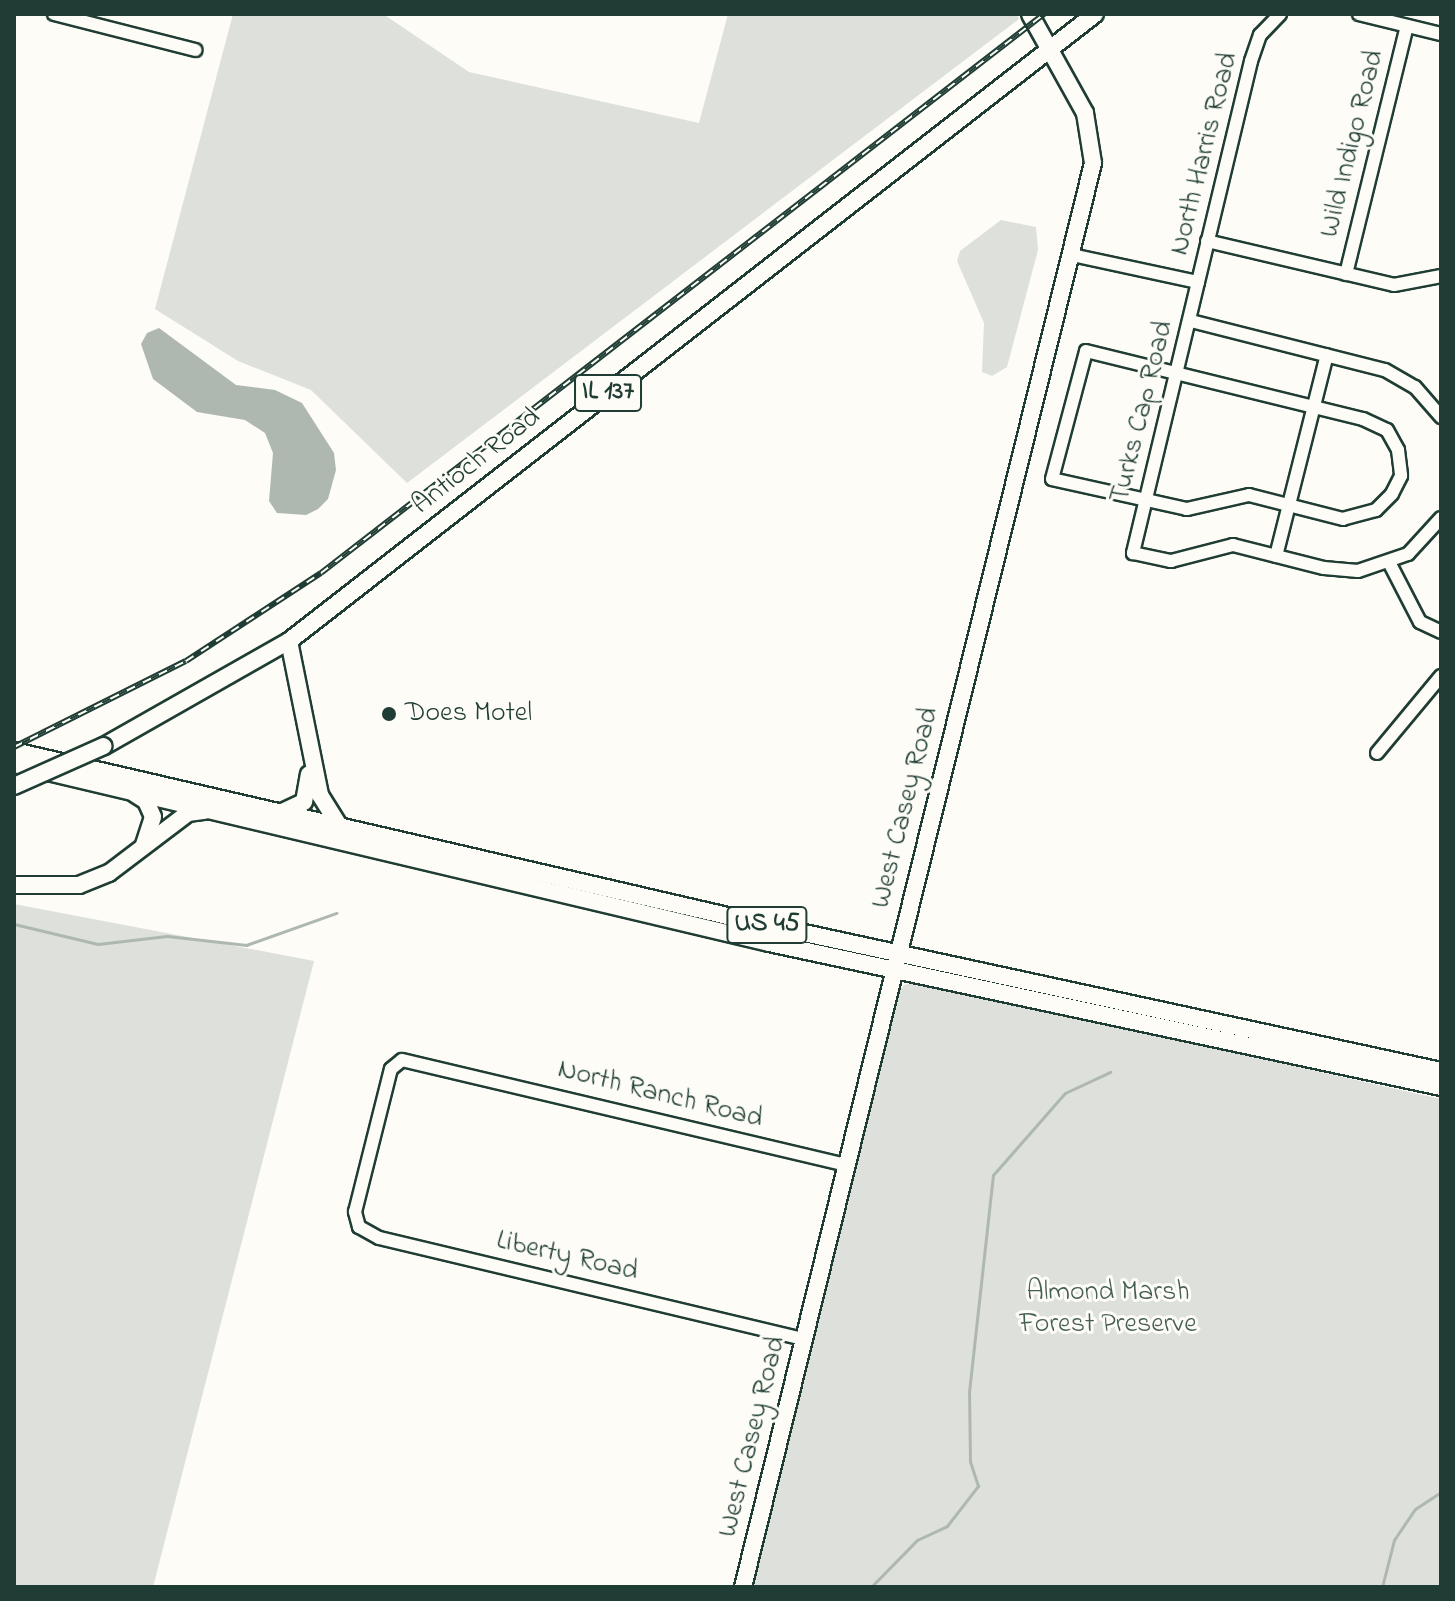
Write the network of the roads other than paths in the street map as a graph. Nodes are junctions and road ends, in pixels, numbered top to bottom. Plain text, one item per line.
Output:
1 (54, 14) edge
2 (1030, 14) edge
3 (1095, 14) edge
4 (1280, 14) edge
5 (1359, 14) edge
6 (1407, 26) junction
7 (1441, 34) edge
8 (1051, 48) junction
9 (195, 50) dead end
10 (1207, 241) junction
11 (1072, 255) junction
12 (1346, 274) junction
13 (1441, 276) edge
14 (1198, 282) junction
15 (1191, 321) junction
16 (1327, 355) junction
17 (1177, 372) junction
18 (1313, 406) junction
19 (1441, 417) edge
20 (1146, 500) junction
21 (1289, 505) junction
22 (1441, 518) edge
23 (1276, 556) junction
24 (1390, 564) junction
25 (1441, 632) edge
26 (284, 645) junction
27 (1441, 676) edge
28 (14, 751) edge
29 (1377, 753) dead end
30 (14, 764) edge
31 (14, 786) edge
32 (133, 793) junction
33 (206, 810) junction
34 (280, 813) junction
35 (340, 827) junction
36 (143, 847) junction
37 (14, 885) edge
38 (894, 961) junction
39 (1441, 1071) edge
40 (1441, 1087) edge
41 (846, 1165) junction
42 (360, 1190) joint
43 (803, 1339) junction
44 (743, 1587) edge

1 - 9 street
2 - 8 main road, West Casey Road
3 - 8 main road, Antioch Road / IL 137
4 - 10 street, North Harris Road
5 - 6 street
6 - 7 street
6 - 12 street, Wild Indigo Road
8 - 11 main road, West Casey Road
8 - 26 main road, Antioch Road / IL 137
10 - 12 street
10 - 14 street, North Harris Road
11 - 14 street, North Harris Road
11 - 38 main road, West Casey Road
12 - 13 street
14 - 15 street, Turks Cap Road
15 - 16 street
15 - 17 street, Turks Cap Road
16 - 18 street
16 - 19 street
17 - 18 street
17 - 20 street, Turks Cap Road
17 - 20 street
18 - 21 street
18 - 21 street
20 - 21 street
20 - 23 street, Turks Cap Road
21 - 23 street
22 - 24 street
23 - 24 street
24 - 25 street
26 - 31 main road, Antioch Road / IL 137, bridge
26 - 34 main road
26 - 35 main road
27 - 29 street
28 - 34 main road, US 45
30 - 32 main road, US 45
32 - 33 main road, US 45
32 - 36 main road
33 - 36 main road
33 - 38 main road, US 45
34 - 35 main road, US 45
35 - 38 main road, US 45
36 - 37 main road
38 - 39 main road, US 45
38 - 40 main road, US 45
38 - 41 main road, West Casey Road
41 - 42 street, North Ranch Road
41 - 43 main road, West Casey Road
42 - 43 street, Liberty Road
43 - 44 main road, West Casey Road

